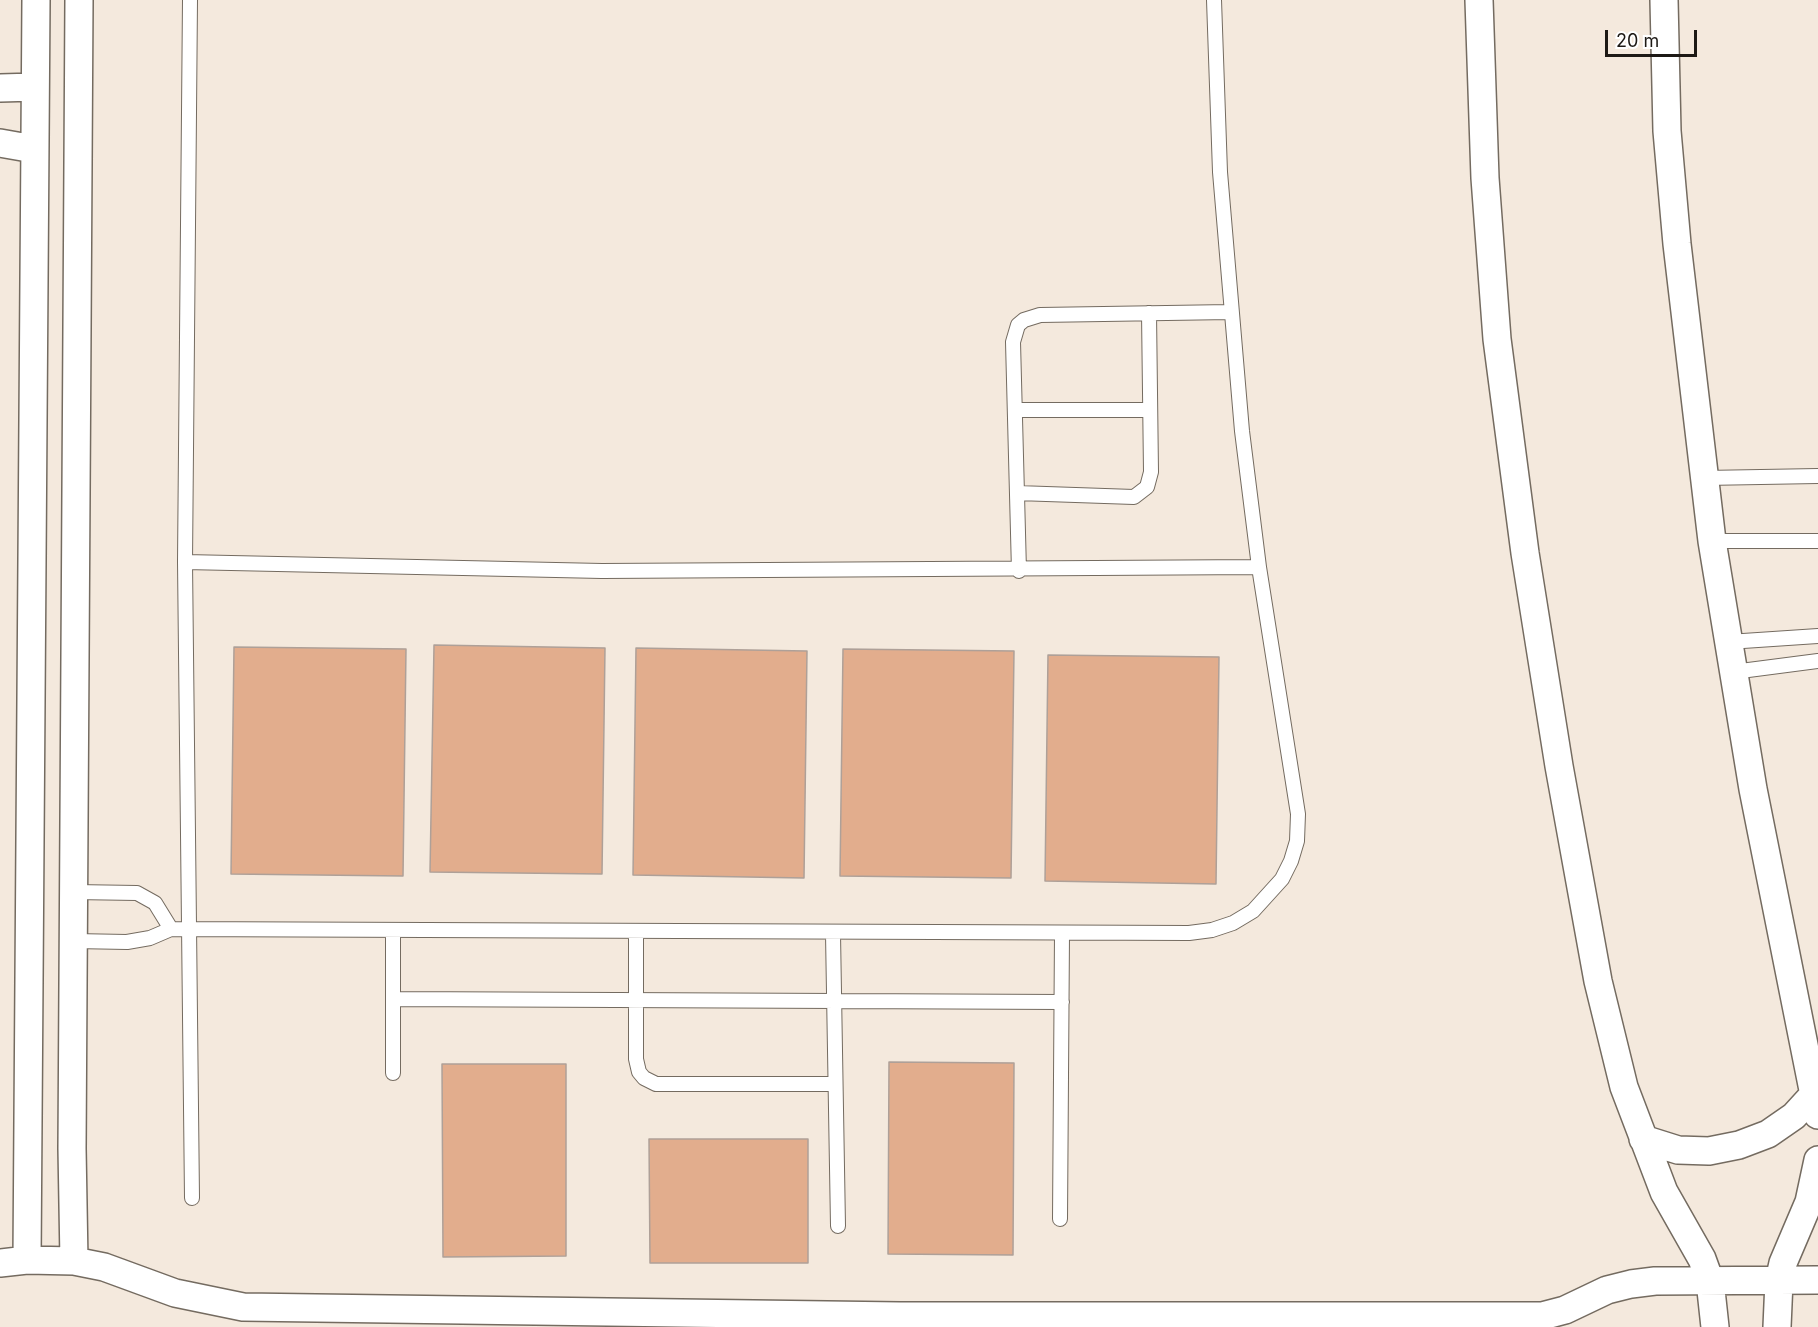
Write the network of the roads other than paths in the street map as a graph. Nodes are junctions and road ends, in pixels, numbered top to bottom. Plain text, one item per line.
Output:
1 (36, 0) edge
2 (79, 0) edge
3 (190, 0) edge
4 (1214, 0) edge
5 (1479, 0) edge
6 (1664, 0) edge
7 (35, 87) junction
8 (0, 88) edge
9 (0, 143) edge
10 (34, 149) junction
11 (1230, 312) junction
12 (1149, 313) junction
13 (1015, 410) junction
14 (1150, 410) junction
15 (1818, 476) edge
16 (1704, 478) junction
17 (1017, 494) junction
18 (1712, 541) junction
19 (1818, 541) edge
20 (185, 562) junction
21 (1259, 567) junction
22 (1019, 571) junction
23 (1818, 636) edge
24 (1728, 642) junction
25 (1818, 661) edge
26 (1733, 672) junction
27 (74, 892) junction
28 (171, 929) junction
29 (187, 930) junction
30 (393, 932) junction
31 (636, 933) junction
32 (833, 934) junction
33 (1062, 934) junction
34 (74, 941) junction
35 (393, 999) junction
36 (636, 1000) junction
37 (834, 1001) junction
38 (1062, 1002) junction
39 (393, 1073) dead end
40 (835, 1084) junction
41 (1816, 1104) edge
42 (1643, 1139) junction
43 (1818, 1160) edge
44 (192, 1198) dead end
45 (1060, 1219) dead end
46 (838, 1226) dead end
47 (27, 1260) junction
48 (74, 1261) junction
49 (0, 1263) edge
50 (1818, 1280) edge
51 (1710, 1281) junction
52 (1779, 1281) junction
53 (1715, 1327) edge
54 (1777, 1327) edge

1 - 7 street
2 - 27 street
3 - 20 lane
4 - 11 lane
5 - 42 street
6 - 16 street
7 - 8 street
7 - 10 street
9 - 10 street
10 - 47 street
11 - 12 lane
11 - 21 lane
12 - 13 lane
12 - 14 lane
13 - 14 lane
13 - 17 lane
14 - 17 lane
15 - 16 lane
16 - 18 street
17 - 22 lane
18 - 19 lane
18 - 24 street
20 - 22 lane
20 - 29 lane
21 - 22 lane
21 - 33 lane
23 - 24 lane
24 - 26 street
25 - 26 lane
26 - 41 street
27 - 28 lane
27 - 34 street
28 - 29 lane
28 - 34 lane
29 - 30 lane
29 - 44 lane
30 - 31 lane
30 - 35 lane
31 - 32 lane
31 - 36 lane
32 - 33 lane
32 - 37 lane
33 - 38 lane
34 - 48 street
35 - 36 lane
35 - 39 lane
36 - 37 lane
36 - 40 lane
37 - 38 lane
37 - 40 lane
38 - 45 lane
40 - 46 lane
41 - 42 street
42 - 51 street
43 - 52 street
47 - 48 street
47 - 49 street
48 - 51 street
50 - 52 street
51 - 52 street
51 - 53 street
52 - 54 street

